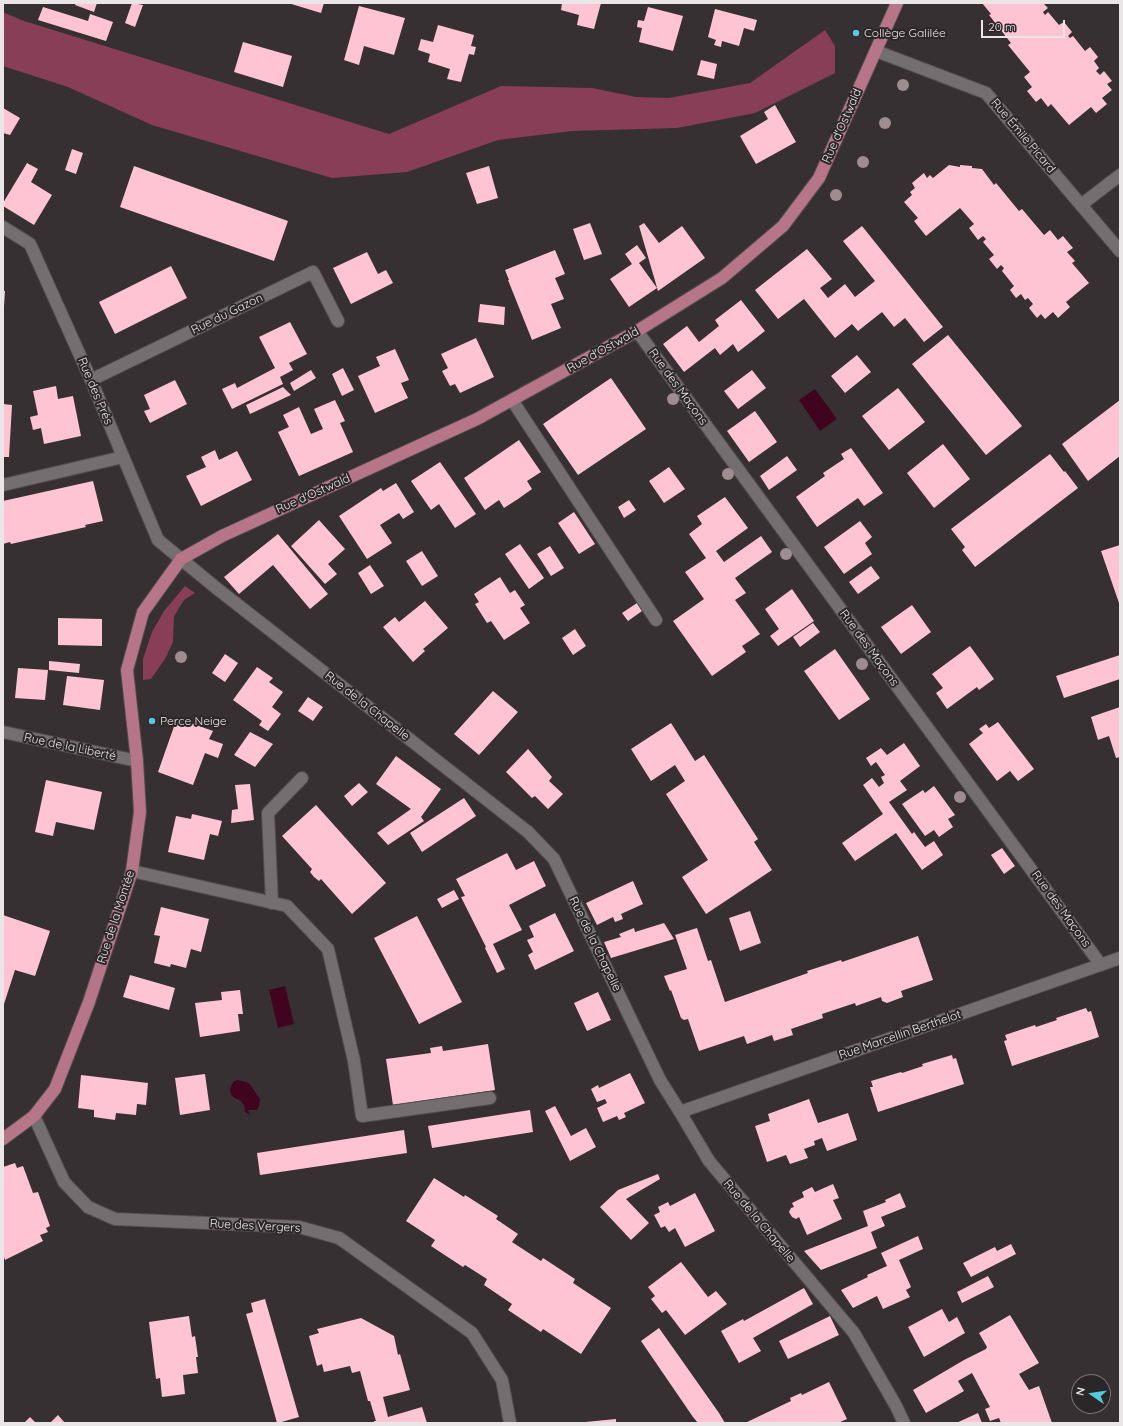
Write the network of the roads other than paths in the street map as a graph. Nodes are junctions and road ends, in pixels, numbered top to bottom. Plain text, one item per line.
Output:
1 (897, 3) edge
2 (876, 51) junction
3 (1120, 175) edge
4 (1081, 205) junction
5 (3, 227) edge
6 (1120, 251) edge
7 (338, 321) dead end
8 (637, 331) junction
9 (91, 380) junction
10 (512, 400) junction
11 (123, 457) junction
12 (3, 485) edge
13 (181, 559) junction
14 (656, 620) dead end
15 (3, 732) edge
16 (137, 761) junction
17 (302, 778) dead end
18 (132, 871) junction
19 (272, 903) junction
20 (1120, 958) edge
21 (1101, 965) junction
22 (490, 1098) dead end
23 (680, 1112) junction
24 (34, 1116) junction
25 (3, 1139) edge
26 (510, 1423) edge
27 (904, 1423) edge

1 - 2 main road, Rue d'Ostwald
2 - 4 street, Rue Émile Picard
2 - 8 main road, Rue d'Ostwald
3 - 4 street
4 - 6 street, Rue Émile Picard
5 - 9 street, Rue des Prés
7 - 9 street, Rue du Gazon
8 - 10 main road, Rue d'Ostwald
8 - 21 street, Rue des Maçons
9 - 11 street, Rue des Prés
10 - 13 main road, Rue d'Ostwald
10 - 14 street
11 - 12 street
11 - 13 street, Rue des Prés
13 - 16 main road, Rue de la Montée
13 - 23 street, Rue de la Chapelle
15 - 16 street, Rue de la Liberté
16 - 18 main road, Rue de la Montée
17 - 19 street
18 - 19 street
18 - 24 main road, Rue de la Montée
19 - 22 street
20 - 21 street, Rue Marcellin Berthelot
21 - 23 street, Rue Marcellin Berthelot
23 - 27 street, Rue de la Chapelle
24 - 25 main road, Rue de la Montée
24 - 26 street, Rue des Vergers

